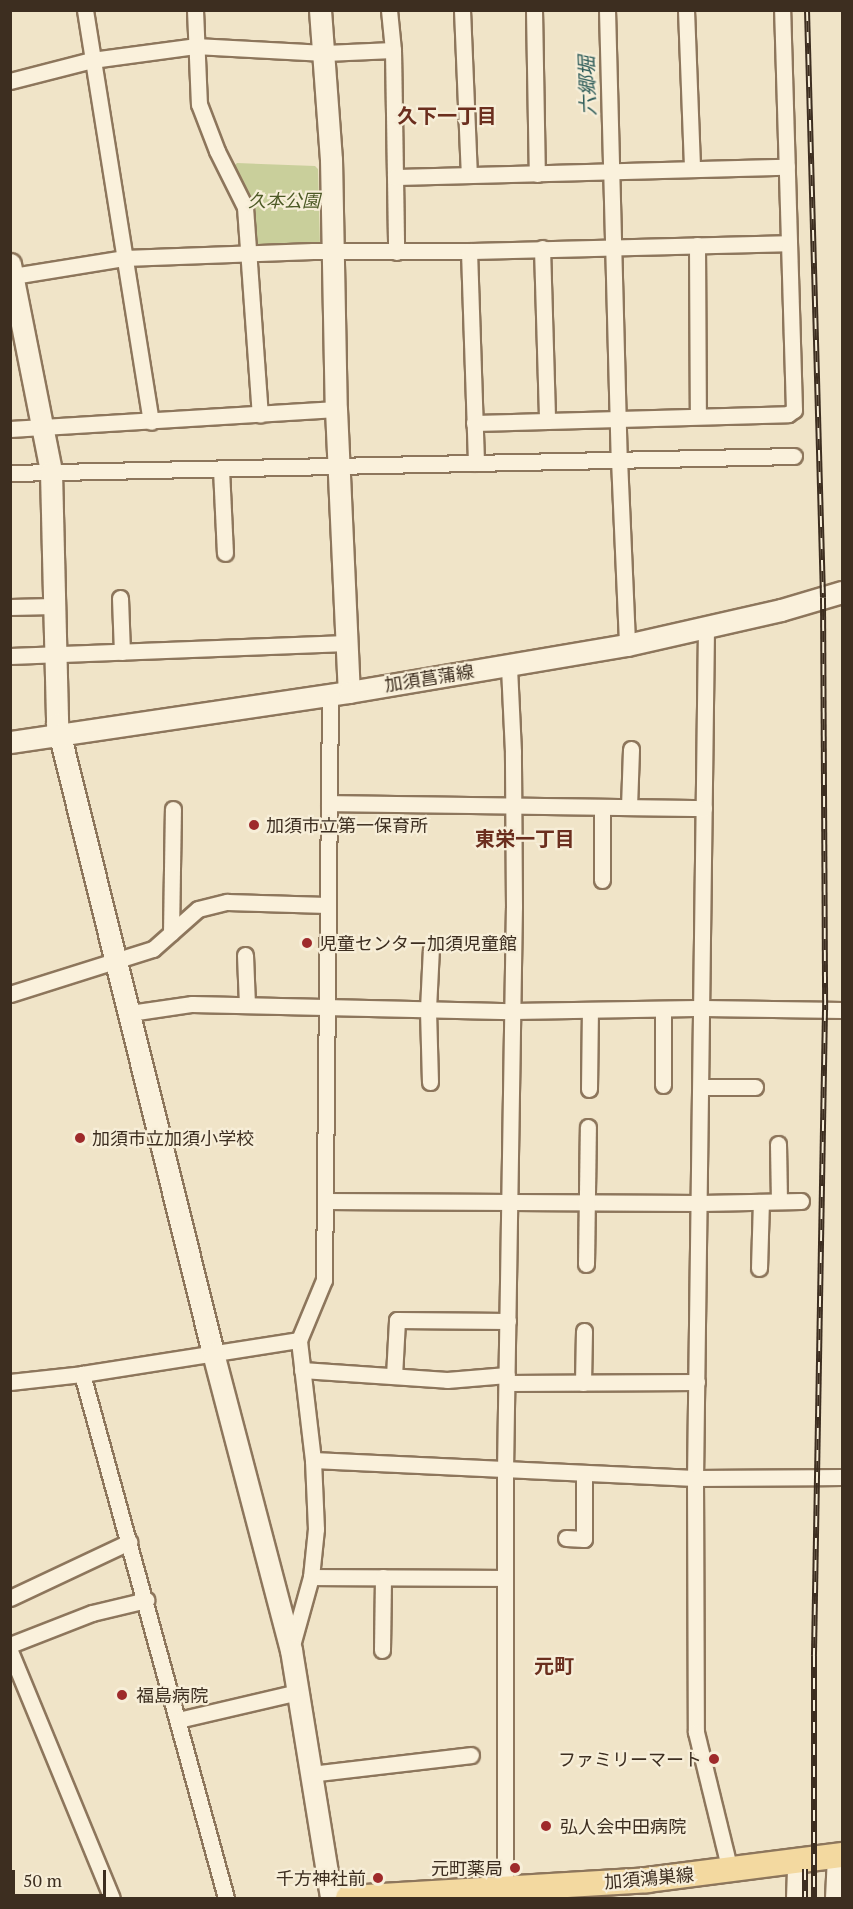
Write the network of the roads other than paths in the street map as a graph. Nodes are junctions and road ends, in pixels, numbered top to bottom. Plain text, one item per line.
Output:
1 (85, 10) edge
2 (195, 10) edge
3 (320, 10) edge
4 (389, 10) edge
5 (462, 10) edge
6 (534, 10) edge
7 (607, 10) edge
8 (686, 10) edge
9 (782, 10) edge
10 (195, 46) junction
11 (393, 50) junction
12 (325, 53) junction
13 (92, 60) junction
14 (10, 81) edge
15 (787, 167) junction
16 (692, 170) junction
17 (611, 171) junction
18 (537, 174) junction
19 (469, 176) junction
20 (395, 177) junction
21 (789, 243) junction
22 (697, 245) junction
23 (614, 247) junction
24 (542, 248) junction
25 (469, 251) junction
26 (332, 252) junction
27 (396, 252) junction
28 (250, 253) junction
29 (124, 258) junction
30 (12, 270) edge
31 (336, 409) junction
32 (260, 414) junction
33 (698, 416) junction
34 (619, 419) junction
35 (547, 421) junction
36 (151, 422) junction
37 (474, 423) junction
38 (43, 427) junction
39 (10, 429) edge
40 (794, 456) dead end
41 (619, 459) junction
42 (476, 463) junction
43 (338, 465) junction
44 (221, 470) junction
45 (51, 472) junction
46 (10, 473) edge
47 (225, 554) dead end
48 (843, 592) edge
49 (120, 598) dead end
50 (54, 606) junction
51 (10, 607) edge
52 (706, 628) junction
53 (347, 643) junction
54 (627, 645) junction
55 (122, 652) junction
56 (55, 654) junction
57 (10, 656) edge
58 (510, 666) junction
59 (340, 693) junction
60 (60, 735) junction
61 (10, 742) edge
62 (631, 749) dead end
63 (329, 803) junction
64 (513, 806) junction
65 (602, 807) junction
66 (629, 807) junction
67 (705, 808) junction
68 (173, 809) dead end
69 (602, 880) dead end
70 (327, 905) junction
71 (171, 933) junction
72 (431, 948) dead end
73 (245, 955) dead end
74 (117, 962) junction
75 (10, 994) edge
76 (247, 1005) junction
77 (325, 1006) junction
78 (703, 1008) junction
79 (428, 1009) junction
80 (663, 1009) junction
81 (590, 1010) junction
82 (843, 1010) edge
83 (512, 1011) junction
84 (130, 1013) junction
85 (430, 1082) dead end
86 (663, 1085) dead end
87 (702, 1087) junction
88 (755, 1087) dead end
89 (589, 1089) dead end
90 (588, 1127) dead end
91 (778, 1144) dead end
92 (325, 1201) junction
93 (509, 1201) junction
94 (779, 1201) junction
95 (801, 1201) dead end
96 (588, 1202) junction
97 (760, 1202) junction
98 (700, 1203) junction
99 (586, 1264) dead end
100 (759, 1268) dead end
101 (508, 1321) junction
102 (584, 1331) dead end
103 (299, 1340) junction
104 (213, 1353) junction
105 (302, 1370) junction
106 (82, 1374) junction
107 (394, 1376) junction
108 (507, 1379) junction
109 (10, 1382) edge
110 (697, 1382) junction
111 (584, 1383) junction
112 (313, 1460) junction
113 (505, 1471) junction
114 (584, 1474) junction
115 (843, 1477) edge
116 (695, 1478) junction
117 (566, 1538) dead end
118 (129, 1542) junction
119 (310, 1577) junction
120 (383, 1577) junction
121 (505, 1578) junction
122 (10, 1598) edge
123 (146, 1600) junction
124 (10, 1645) edge
125 (291, 1650) junction
126 (381, 1650) dead end
127 (10, 1651) edge
128 (298, 1692) junction
129 (178, 1720) junction
130 (471, 1755) dead end
131 (310, 1774) junction
132 (839, 1856) edge
133 (795, 1861) junction
134 (730, 1870) junction
135 (505, 1888) junction
136 (417, 1896) edge
137 (112, 1899) edge
138 (226, 1899) edge
139 (331, 1899) edge
140 (348, 1899) edge
141 (794, 1899) edge
142 (833, 1899) edge

1 - 13 street
2 - 10 street
3 - 12 street
4 - 11 street
5 - 19 street
6 - 18 street
7 - 17 street
8 - 16 street
9 - 15 street
10 - 12 street
10 - 13 street
10 - 28 street
11 - 12 street
11 - 20 street
12 - 26 street
13 - 14 street
13 - 29 street
15 - 16 street
15 - 21 street
16 - 17 street
17 - 18 street
17 - 23 street
18 - 19 street
19 - 20 street
20 - 27 street
21 - 22 street
21 - 33 street
22 - 23 street
22 - 33 street
23 - 24 street
23 - 34 street
24 - 25 street
24 - 35 street
25 - 27 street
25 - 37 street
26 - 27 street
26 - 28 street
26 - 31 street
28 - 29 street
28 - 32 street
29 - 30 street
29 - 36 street
30 - 38 street
31 - 32 street
31 - 43 street
32 - 36 street
33 - 34 street
34 - 35 street
34 - 41 street
35 - 37 street
36 - 38 street
37 - 42 street
38 - 39 street
38 - 45 street
40 - 41 street
41 - 42 street
41 - 54 street
42 - 43 street
43 - 44 street
43 - 53 street
44 - 45 street
44 - 47 street
45 - 46 street
45 - 50 street
48 - 52 street, 加須菖蒲線
49 - 55 street
50 - 51 street
50 - 56 street
52 - 54 street, 加須菖蒲線
52 - 67 street
53 - 55 street
53 - 59 street
54 - 58 street, 加須菖蒲線
55 - 56 street
56 - 57 street
56 - 60 street
58 - 59 street, 加須菖蒲線
58 - 64 street
59 - 60 street, 加須菖蒲線
59 - 63 street
60 - 61 street, 加須菖蒲線
60 - 74 street
62 - 66 street
63 - 64 street
63 - 70 street
64 - 65 street
64 - 83 street
65 - 66 street
65 - 69 street
66 - 67 street
67 - 78 street
68 - 71 street
70 - 71 street
70 - 77 street
71 - 74 street
72 - 79 street
73 - 76 street
74 - 75 street
74 - 84 street
76 - 77 street
76 - 84 street
77 - 79 street
77 - 92 street
78 - 80 street
78 - 82 street
78 - 87 street
79 - 83 street
79 - 85 street
80 - 81 street
80 - 86 street
81 - 83 street
81 - 89 street
83 - 93 street
84 - 104 street
87 - 88 street
87 - 98 street
90 - 96 street
91 - 94 street
92 - 93 street
92 - 103 street
93 - 96 street
93 - 101 street
94 - 95 street
94 - 97 street
96 - 98 street
96 - 99 street
97 - 98 street
97 - 100 street
98 - 110 street
101 - 107 street
101 - 108 street
102 - 111 street
103 - 104 street
103 - 105 street
104 - 106 street
104 - 125 street
105 - 107 street
105 - 112 street
106 - 109 street
106 - 118 street
107 - 108 street
108 - 111 street
108 - 113 street
110 - 111 street
110 - 116 street
112 - 113 street
112 - 119 street
113 - 114 street
113 - 121 street
114 - 116 street
114 - 117 street
115 - 116 street
116 - 134 street
118 - 122 street
118 - 123 street
119 - 120 street
119 - 125 street
120 - 121 street
120 - 126 street
121 - 135 street
123 - 124 street
123 - 129 street
125 - 128 street
127 - 137 street
128 - 129 street
128 - 131 street
129 - 138 street
130 - 131 street
131 - 139 street
132 - 133 main road, 加須鴻巣線
132 - 142 street
133 - 134 main road, 加須鴻巣線
133 - 141 street
134 - 135 main road, 加須鴻巣線
135 - 136 main road, 加須鴻巣線
136 - 140 main road, 加須鴻巣線

